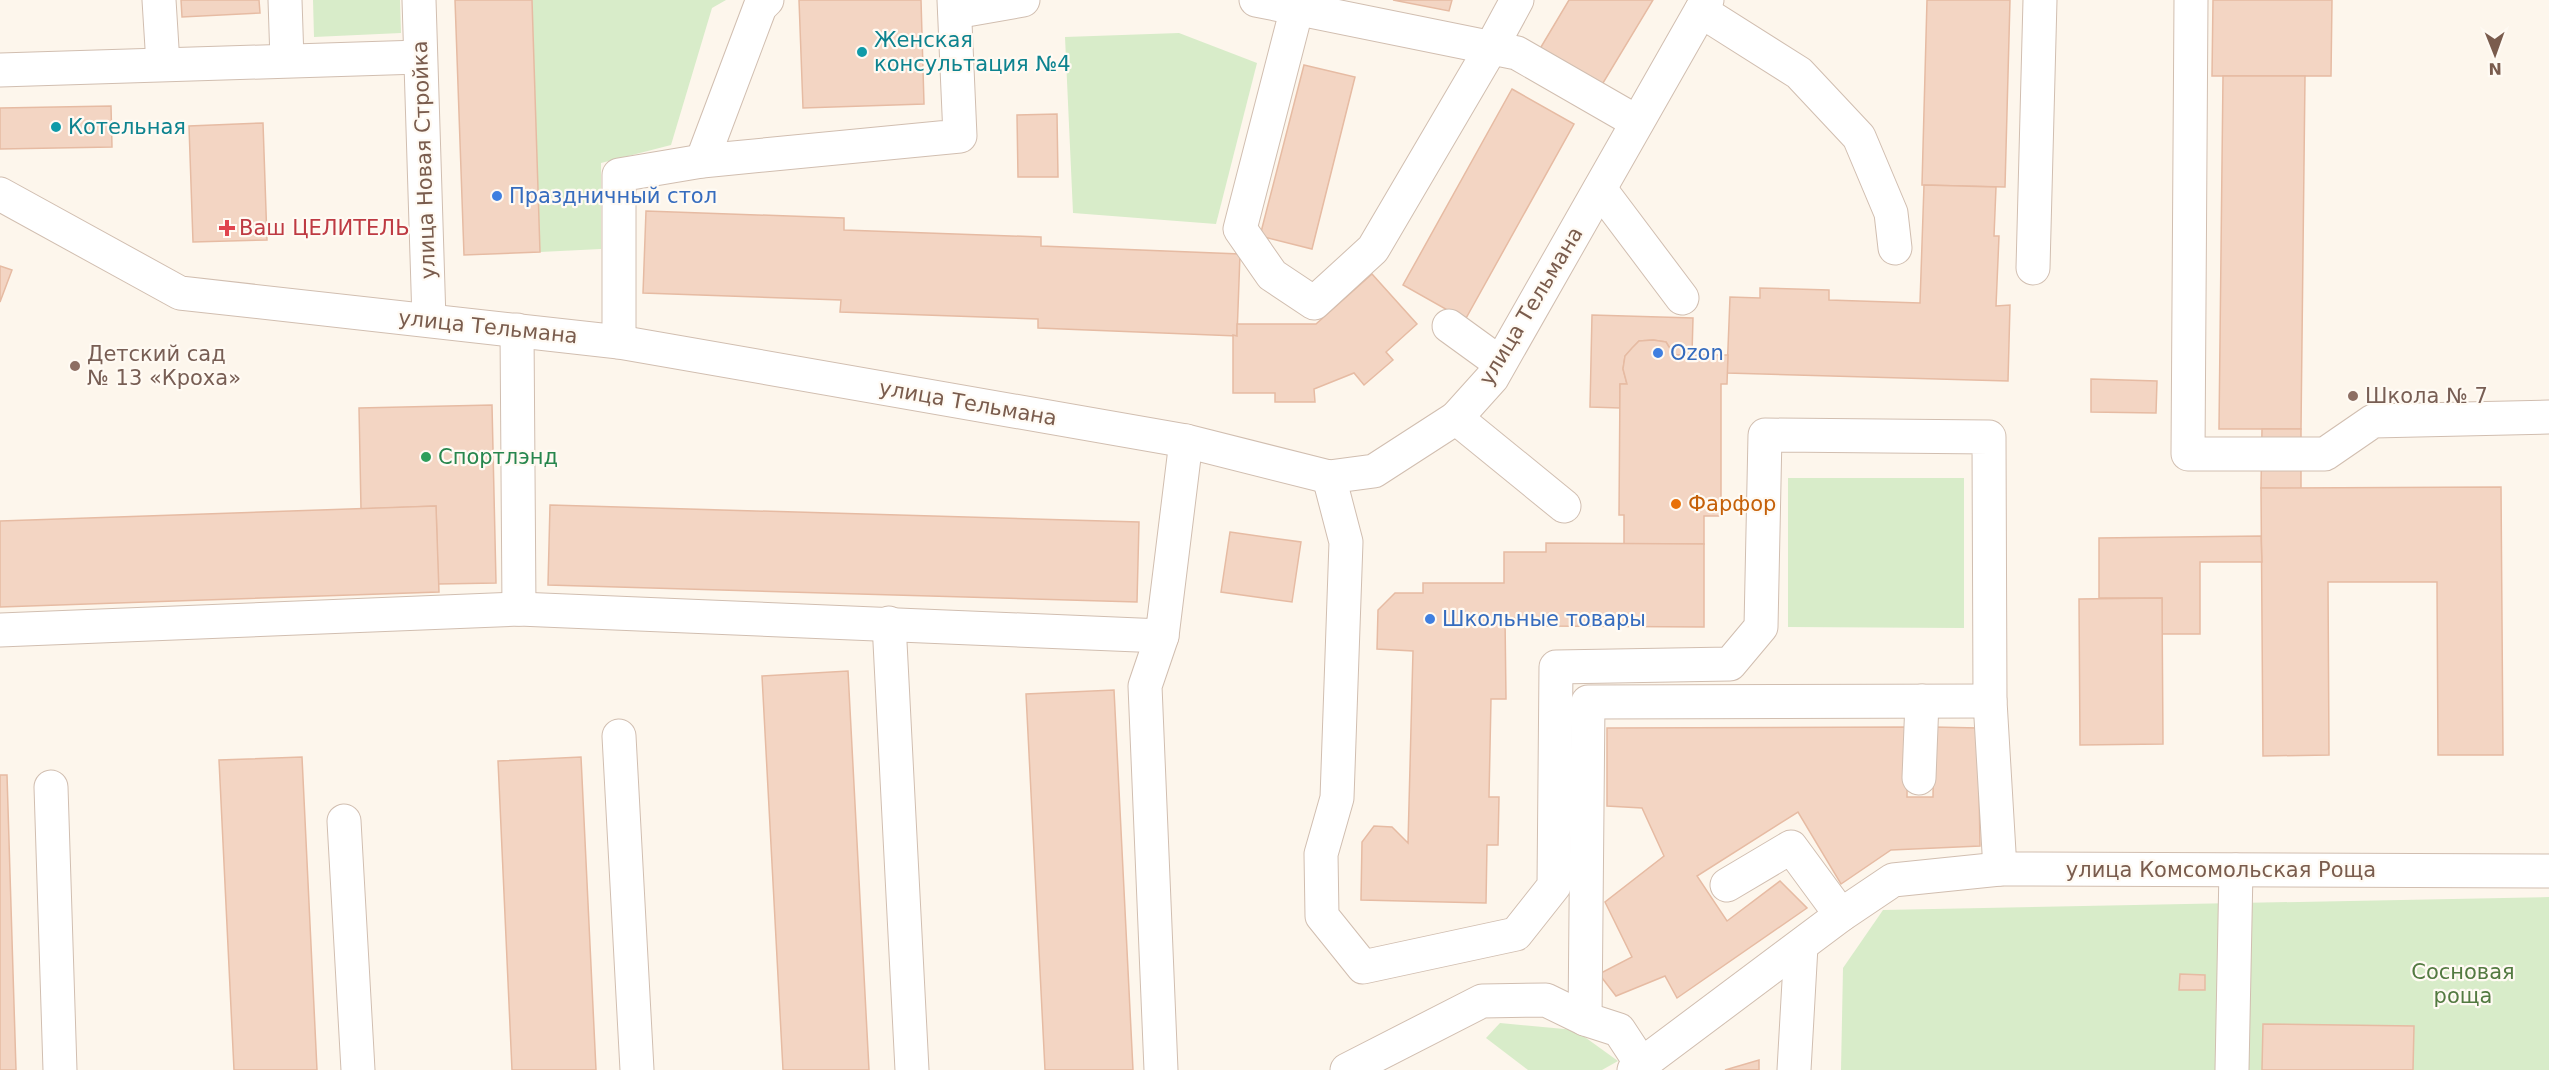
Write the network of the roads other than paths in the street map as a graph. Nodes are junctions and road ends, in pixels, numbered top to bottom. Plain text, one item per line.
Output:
1 (159, 0) edge
2 (285, 0) edge
3 (418, 0) edge
4 (767, 0) edge
5 (1023, 0) edge
6 (1256, 0) edge
7 (1517, 0) edge
8 (2040, 0) edge
9 (2191, 0) edge
10 (1704, 5) edge
11 (954, 6) edge
12 (1297, 8) junction
13 (1491, 48) junction
14 (420, 57) junction
15 (288, 60) junction
16 (163, 64) junction
17 (0, 70) edge
18 (1637, 122) junction
19 (702, 161) junction
20 (1600, 189) junction
21 (0, 194) edge
22 (1894, 248) dead end
23 (2033, 268) dead end
24 (1682, 298) dead end
25 (429, 320) junction
26 (1449, 326) dead end
27 (517, 330) junction
28 (620, 342) junction
29 (1500, 363) junction
30 (2549, 417) edge
31 (1456, 418) junction
32 (1186, 441) junction
33 (1329, 477) junction
34 (1564, 506) dead end
35 (519, 609) junction
36 (889, 623) junction
37 (0, 630) edge
38 (1162, 636) junction
39 (1922, 701) junction
40 (1990, 701) junction
41 (619, 736) dead end
42 (1919, 778) dead end
43 (51, 787) dead end
44 (344, 821) dead end
45 (2000, 869) junction
46 (2236, 870) junction
47 (2549, 871) edge
48 (1727, 885) dead end
49 (1841, 915) junction
50 (1802, 946) junction
51 (1585, 1018) junction
52 (1638, 1068) edge
53 (60, 1070) edge
54 (358, 1070) edge
55 (637, 1070) edge
56 (912, 1070) edge
57 (1161, 1070) edge
58 (1347, 1070) edge
59 (1794, 1070) edge
60 (2232, 1070) edge

1 - 16 street
2 - 15 street
3 - 14 street, улица Новая Стройка
4 - 19 street
5 - 11 street
6 - 12 street
7 - 13 street
8 - 23 street
9 - 30 street
10 - 18 street, улица Тельмана
10 - 22 street
11 - 19 street
12 - 13 street
12 - 13 street
13 - 18 street
14 - 15 street
14 - 25 street, улица Новая Стройка
15 - 16 street
16 - 17 street
18 - 20 street, улица Тельмана
19 - 28 street
20 - 24 street
20 - 29 street, улица Тельмана
21 - 25 street, улица Тельмана
25 - 27 street, улица Тельмана
26 - 29 street
27 - 28 street, улица Тельмана
27 - 35 street
28 - 32 street, улица Тельмана
29 - 31 street, улица Тельмана
31 - 33 street, улица Тельмана
31 - 34 street
32 - 33 street, улица Тельмана
32 - 38 street
33 - 40 street
35 - 36 street
35 - 37 street
36 - 38 street
36 - 56 street
38 - 57 street
39 - 40 street
39 - 42 street
39 - 51 street
40 - 45 street
41 - 55 street
43 - 53 street
44 - 54 street
45 - 46 street, улица Комсомольская Роща
45 - 49 street, улица Комсомольская Роща
46 - 47 street, улица Комсомольская Роща
46 - 60 street
48 - 49 street
49 - 50 street
50 - 52 street
50 - 59 street
51 - 52 street
51 - 58 street

